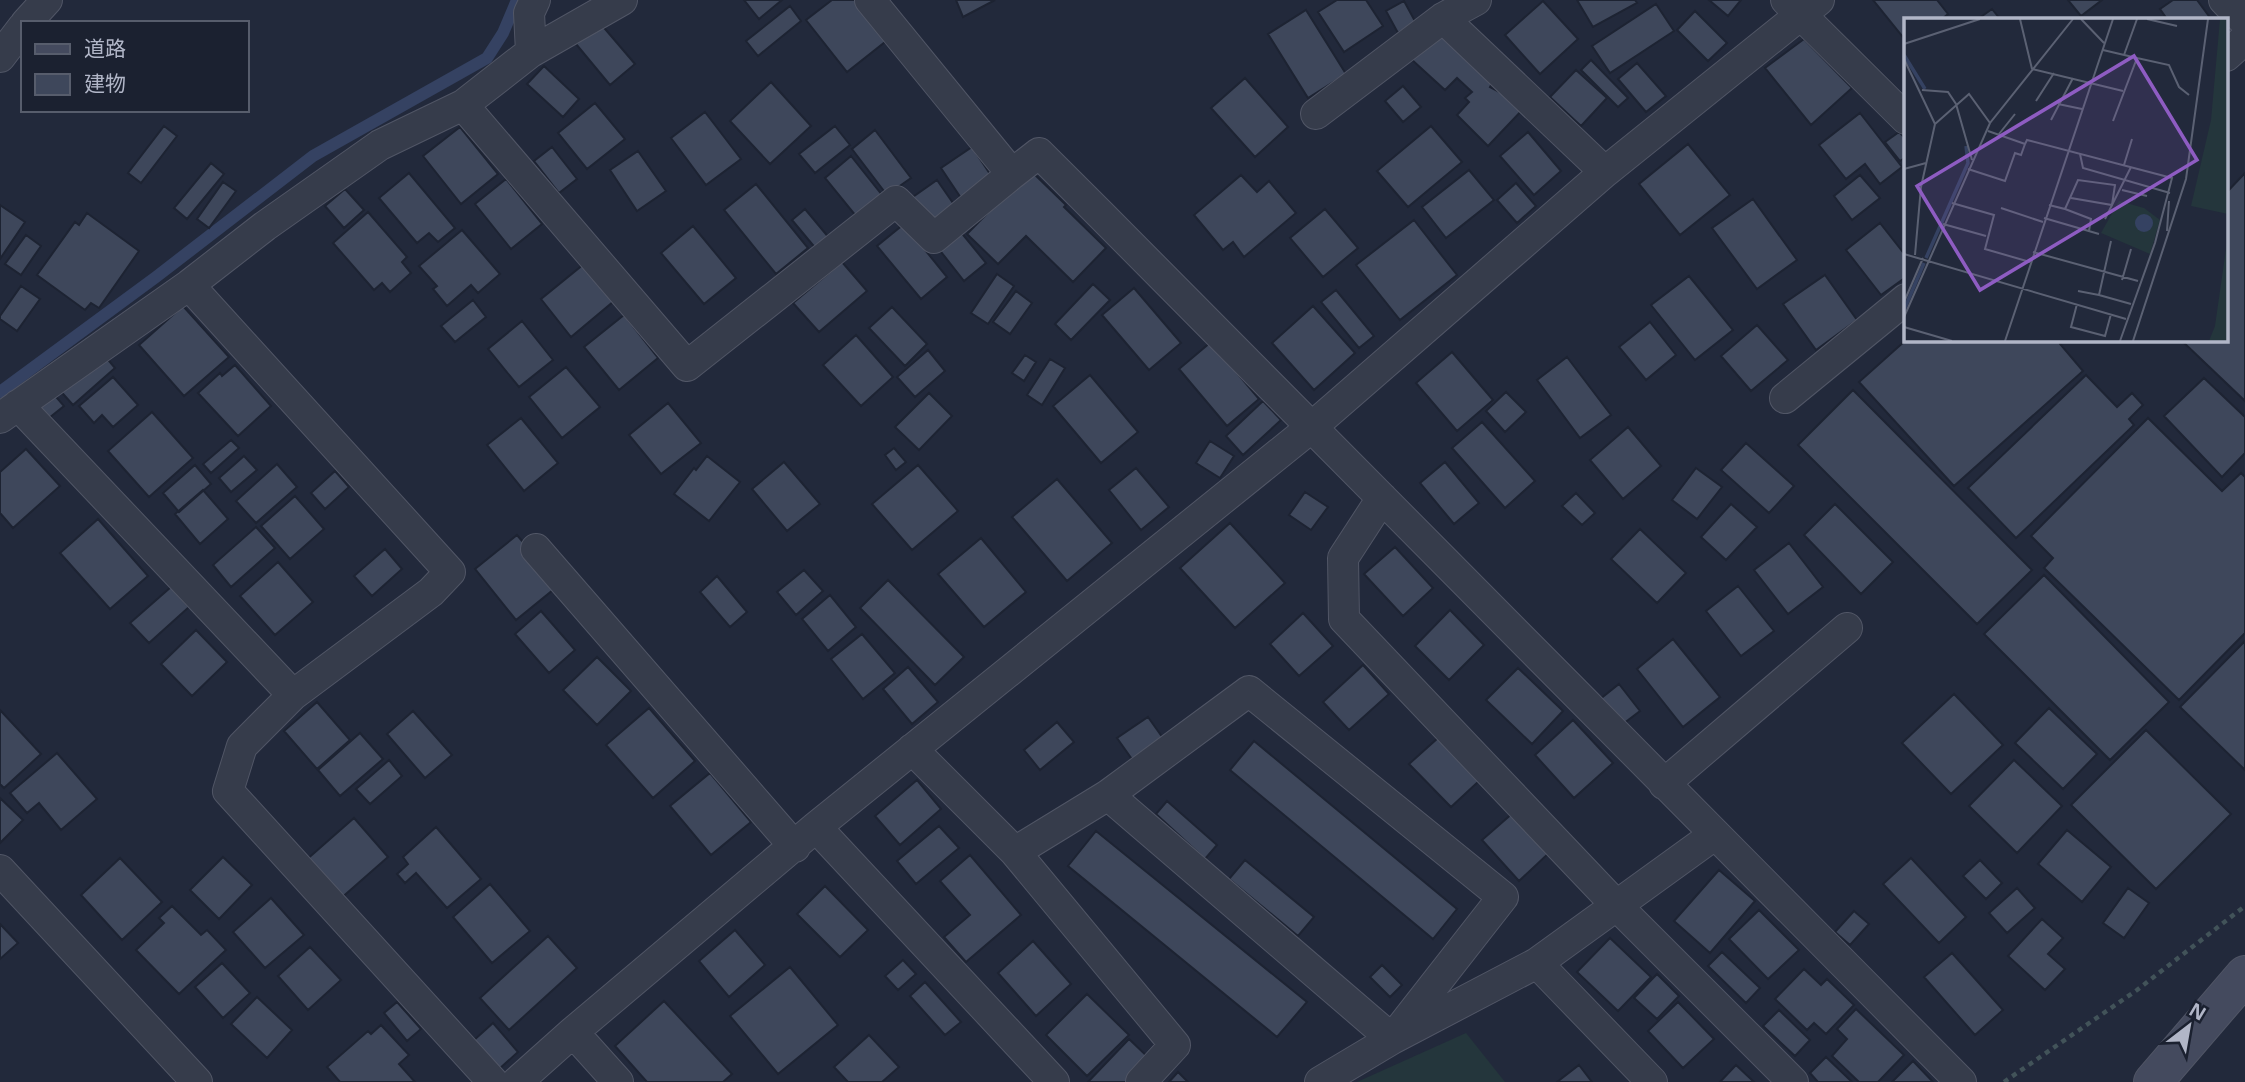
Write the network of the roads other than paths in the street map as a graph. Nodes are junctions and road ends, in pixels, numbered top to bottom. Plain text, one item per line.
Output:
1 (47, 0) edge
2 (535, 0) edge
3 (622, 0) edge
4 (870, 0) edge
5 (1475, 0) edge
6 (2224, 0) edge
7 (1802, 5) edge
8 (1443, 18) junction
9 (28, 21) edge
10 (2245, 22) edge
11 (21, 30) edge
12 (2245, 39) edge
13 (531, 52) junction
14 (2228, 54) edge
15 (0, 57) edge
16 (463, 105) junction
17 (1316, 114) dead end
18 (1904, 117) edge
19 (1605, 172) junction
20 (1012, 174) junction
21 (189, 285) junction
22 (1904, 301) edge
23 (1785, 398) dead end
24 (9, 412) edge
25 (1313, 426) junction
26 (1382, 498) junction
27 (536, 549) dead end
28 (1847, 628) dead end
29 (293, 695) junction
30 (912, 749) junction
31 (1664, 784) junction
32 (1108, 795) junction
33 (1714, 835) junction
34 (806, 837) junction
35 (1015, 852) junction
36 (0, 870) edge
37 (1617, 906) junction
38 (1537, 962) junction
39 (2245, 975) edge
40 (573, 1032) junction
41 (1392, 1039) junction
42 (197, 1082) edge
43 (493, 1082) edge
44 (517, 1082) edge
45 (618, 1082) edge
46 (1054, 1082) edge
47 (1141, 1082) edge
48 (1320, 1082) edge
49 (1652, 1082) edge
50 (1793, 1082) edge
51 (1961, 1082) edge
52 (2153, 1082) edge

1 - 9 street
2 - 13 street
3 - 13 street
4 - 20 street
5 - 8 street
6 - 10 street
7 - 18 street
7 - 19 street
8 - 17 street
8 - 19 street
11 - 15 street
12 - 14 street
13 - 16 street
16 - 20 street
16 - 21 street
19 - 25 street
20 - 25 street
21 - 24 street
21 - 29 street
22 - 23 street
24 - 29 street
25 - 26 street
25 - 30 street
26 - 31 street
26 - 37 street
27 - 34 street
28 - 31 street
29 - 43 street
30 - 34 street
30 - 35 street
31 - 33 street
32 - 35 street
32 - 41 street
32 - 41 street
33 - 37 street
33 - 51 street
34 - 40 street
34 - 46 street
35 - 47 street
36 - 42 street
37 - 38 street
37 - 50 street
38 - 41 street
38 - 49 street
39 - 52 main road
40 - 44 street
40 - 45 street
41 - 48 street

